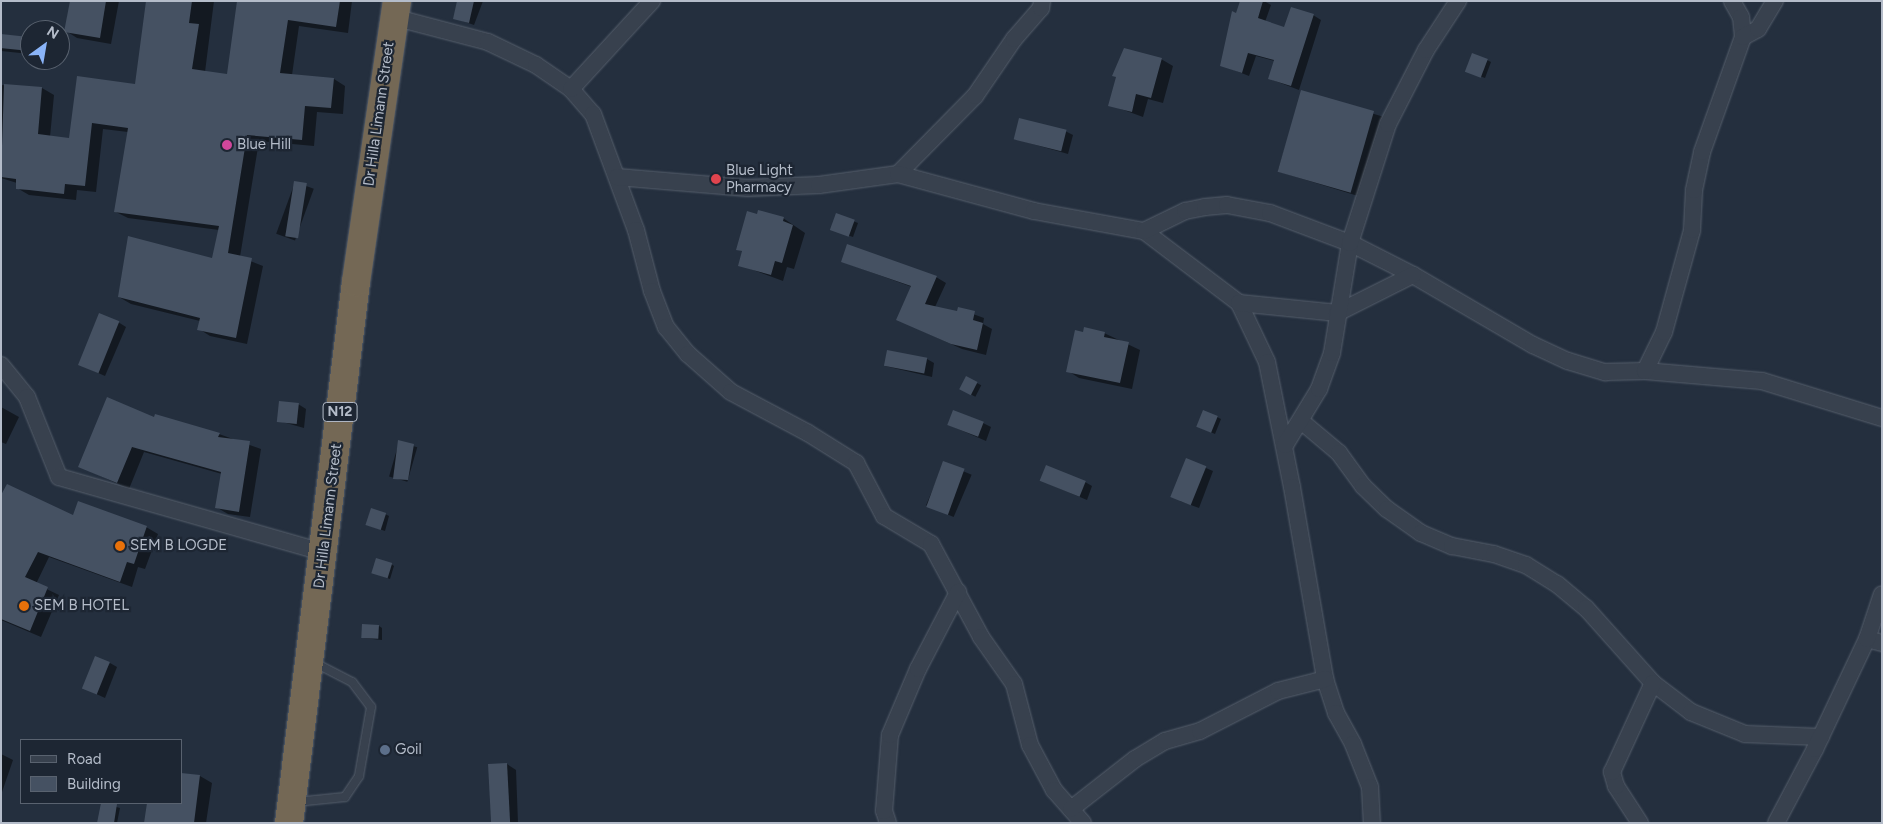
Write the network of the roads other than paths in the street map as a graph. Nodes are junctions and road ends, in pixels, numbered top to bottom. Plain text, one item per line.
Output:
1 (652, 1) edge
2 (1458, 1) edge
3 (1732, 1) edge
4 (1775, 1) edge
5 (1045, 4) edge
6 (395, 9) edge
7 (1743, 37) junction
8 (571, 89) junction
9 (898, 174) junction
10 (617, 177) junction
11 (1144, 231) junction
12 (1350, 243) junction
13 (1413, 275) junction
14 (1238, 303) junction
15 (1337, 313) junction
16 (1, 365) edge
17 (1645, 370) junction
18 (1882, 418) edge
19 (1301, 422) junction
20 (1285, 445) junction
21 (323, 552) junction
22 (958, 592) junction
23 (1882, 594) edge
24 (1874, 641) edge
25 (311, 661) junction
26 (1325, 679) junction
27 (1653, 683) junction
28 (1821, 737) junction
29 (1071, 809) junction
30 (290, 813) edge
31 (888, 823) edge
32 (1083, 823) edge
33 (1372, 823) edge
34 (1640, 823) edge
35 (1776, 823) edge

1 - 8 street
2 - 12 street
3 - 7 street
4 - 7 street
5 - 9 street
6 - 8 street
6 - 21 highway, Dr Hilla Limann Street / N12
7 - 17 street
8 - 10 street
9 - 10 street
9 - 11 street
10 - 22 street
11 - 12 street
11 - 14 street
12 - 13 street
12 - 15 street
13 - 15 street
13 - 17 street
14 - 15 street
14 - 20 street
15 - 19 street
16 - 21 street
17 - 18 street
19 - 20 street
19 - 27 street
20 - 26 street
21 - 25 highway, Dr Hilla Limann Street / N12
22 - 29 street
22 - 31 street
23 - 24 street
24 - 28 street
25 - 30 highway, Dr Hilla Limann Street / N12
25 - 30 lane
26 - 29 street
26 - 33 street
27 - 28 street
27 - 34 street
28 - 35 street
29 - 32 street

